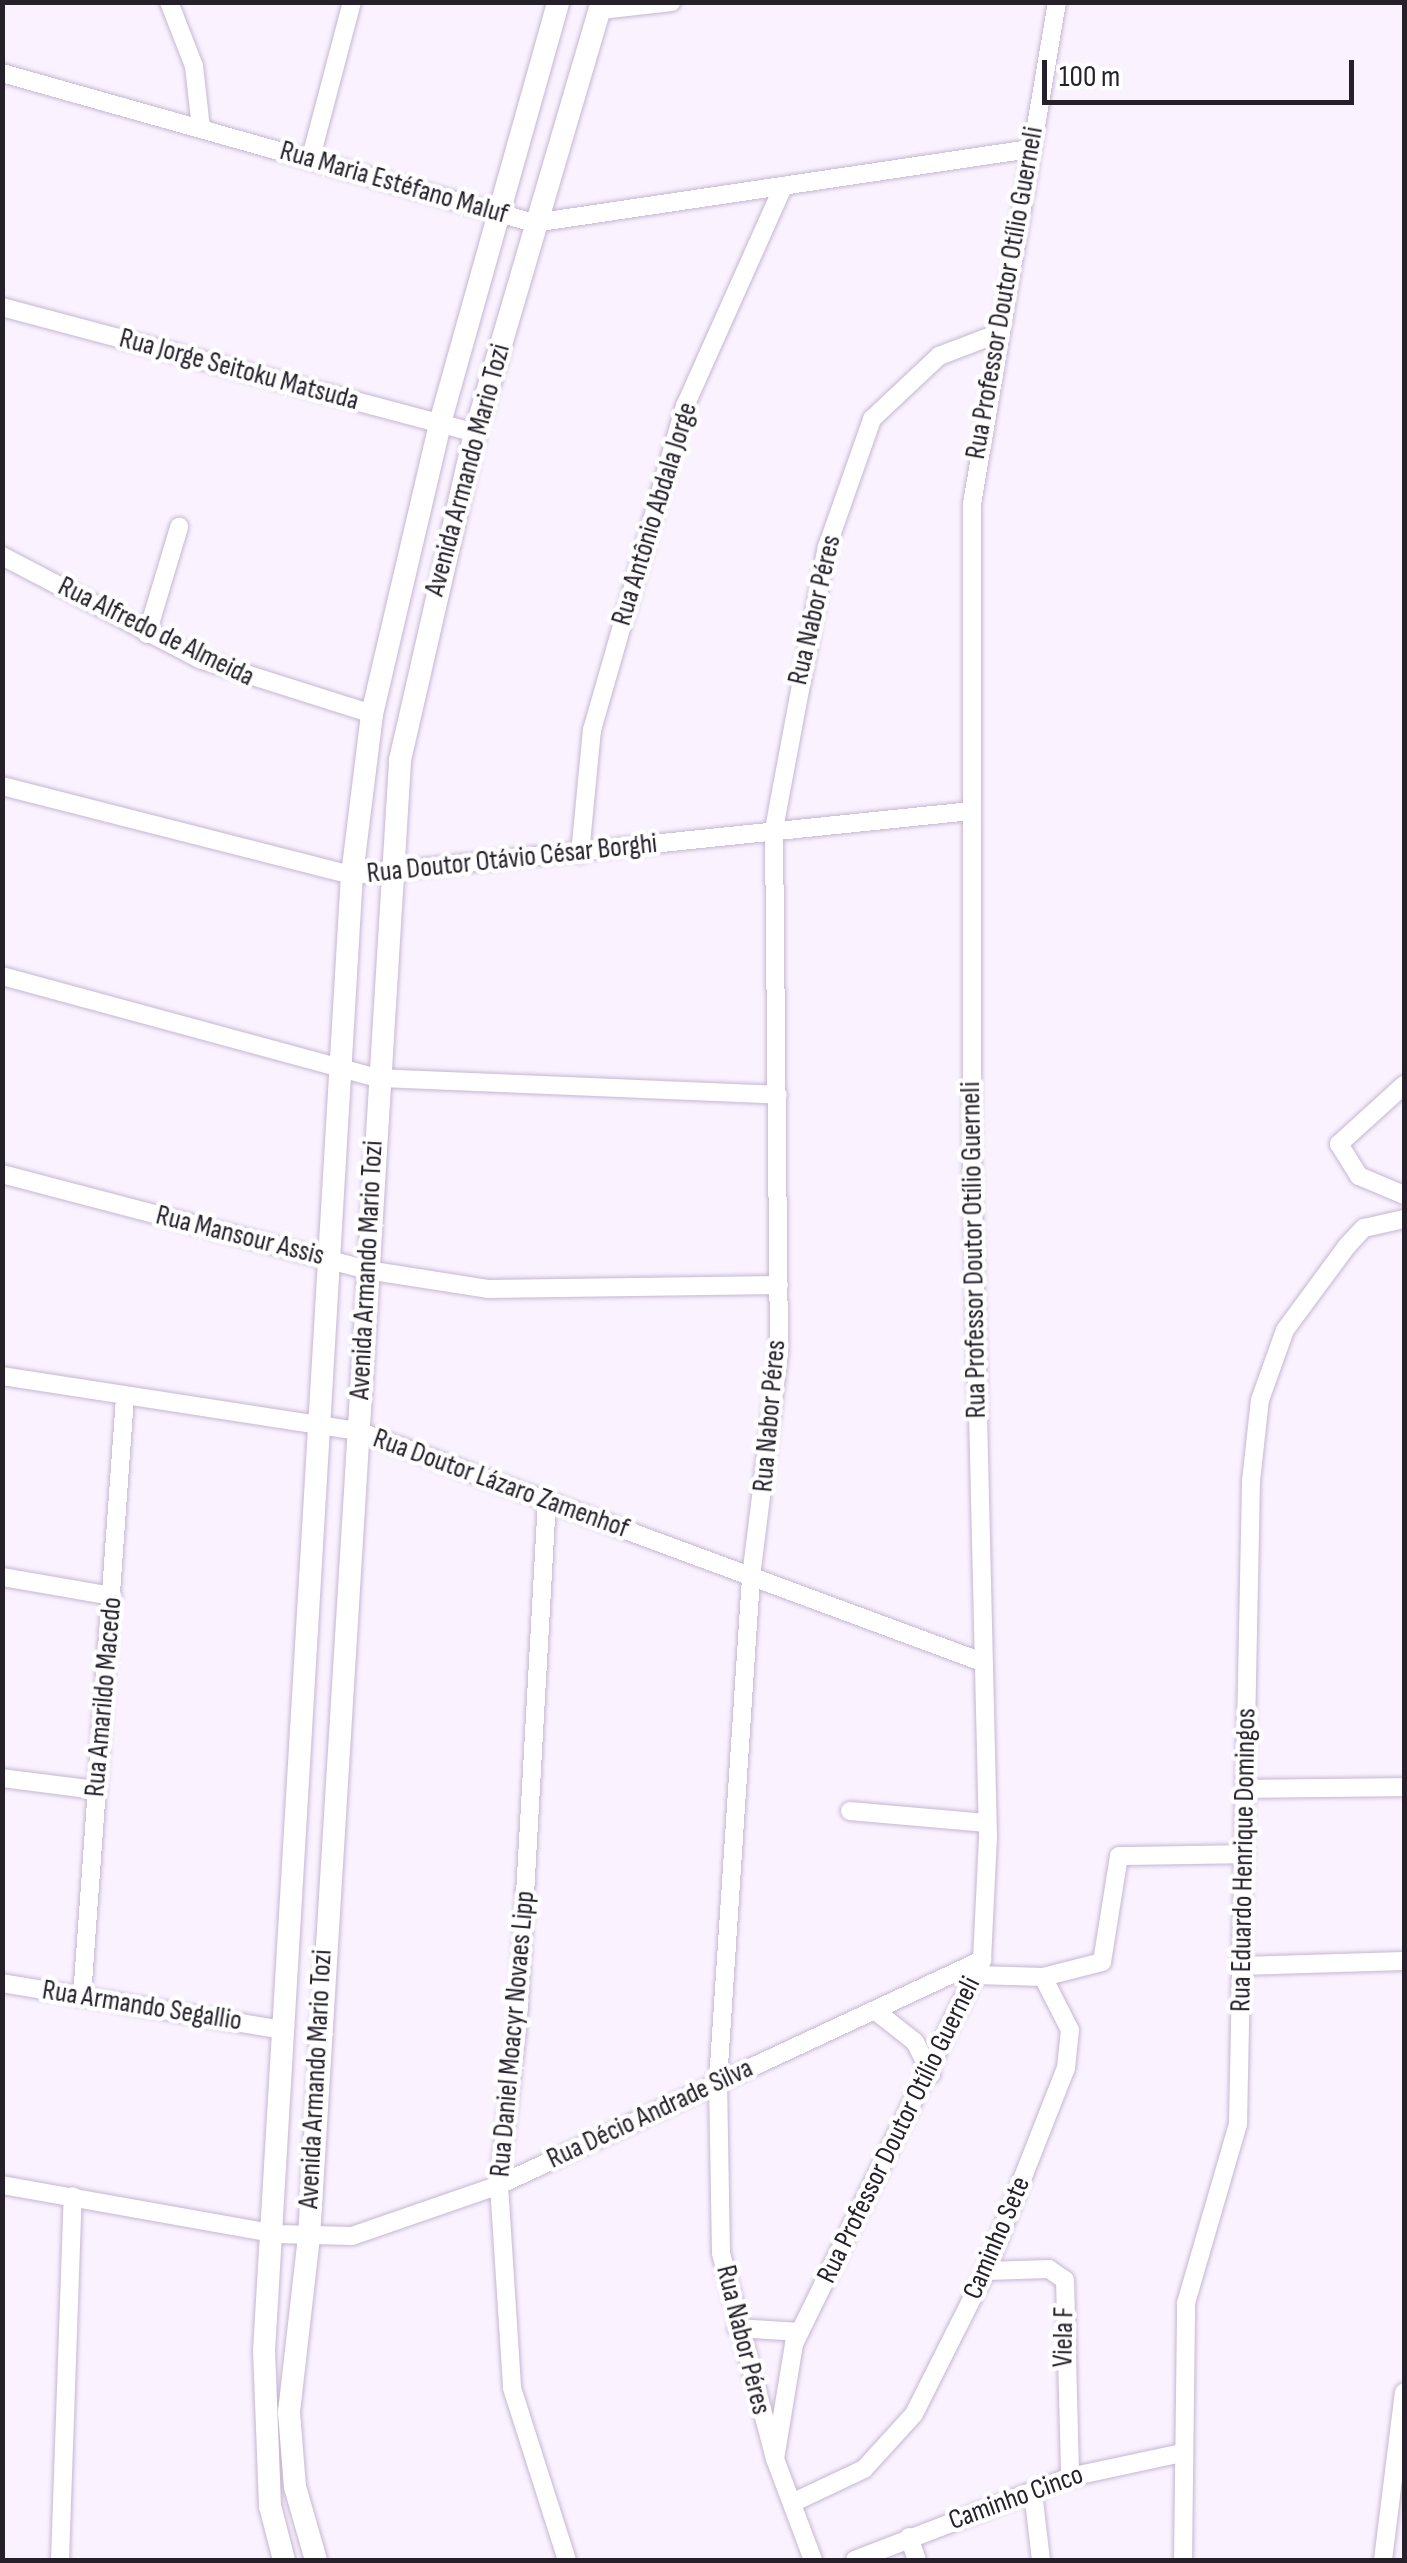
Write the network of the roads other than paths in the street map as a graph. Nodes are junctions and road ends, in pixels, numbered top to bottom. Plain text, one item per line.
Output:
1 (169, 2) edge
2 (352, 2) edge
3 (558, 2) edge
4 (672, 2) edge
5 (1057, 2) edge
6 (602, 6) edge
7 (2, 74) edge
8 (201, 128) junction
9 (1030, 149) junction
10 (310, 157) junction
11 (782, 189) junction
12 (500, 214) junction
13 (534, 223) junction
14 (2, 308) edge
15 (994, 335) junction
16 (440, 423) junction
17 (475, 433) junction
18 (179, 527) dead end
19 (2, 556) edge
20 (147, 634) junction
21 (372, 714) junction
22 (2, 786) edge
23 (971, 811) junction
24 (774, 829) junction
25 (580, 854) junction
26 (352, 875) junction
27 (389, 875) junction
28 (2, 976) edge
29 (340, 1071) junction
30 (378, 1078) junction
31 (1404, 1086) edge
32 (778, 1095) junction
33 (2, 1174) edge
34 (1404, 1195) edge
35 (1404, 1219) edge
36 (329, 1256) junction
37 (368, 1270) junction
38 (779, 1285) junction
39 (2, 1376) edge
40 (124, 1397) junction
41 (318, 1428) junction
42 (358, 1431) junction
43 (546, 1500) junction
44 (2, 1577) edge
45 (751, 1577) junction
46 (112, 1596) junction
47 (982, 1662) junction
48 (2, 1778) edge
49 (1404, 1787) edge
50 (1246, 1788) junction
51 (96, 1790) junction
52 (850, 1812) dead end
53 (986, 1822) junction
54 (1245, 1854) junction
55 (1404, 1961) edge
56 (1241, 1966) junction
57 (979, 1968) junction
58 (1043, 1977) junction
59 (2, 1983) edge
60 (82, 1997) junction
61 (877, 2012) junction
62 (282, 2030) junction
63 (931, 2074) junction
64 (718, 2080) junction
65 (2, 2185) edge
66 (499, 2185) junction
67 (73, 2196) junction
68 (276, 2234) junction
69 (310, 2237) junction
70 (986, 2271) junction
71 (737, 2328) junction
72 (800, 2332) junction
73 (1404, 2392) edge
74 (1182, 2453) junction
75 (775, 2460) junction
76 (1070, 2477) junction
77 (1033, 2492) junction
78 (792, 2503) junction
79 (909, 2537) junction
80 (60, 2560) edge
81 (284, 2560) edge
82 (316, 2560) edge
83 (567, 2560) edge
84 (813, 2560) edge
85 (855, 2560) edge
86 (917, 2560) edge
87 (1042, 2560) edge
88 (1183, 2560) edge
89 (1383, 2560) edge

1 - 8 street
2 - 10 street
3 - 12 street, Avenida Armando Mario Tozi
4 - 6 street
5 - 9 street, Rua Professor Doutor Otílio Guerneli
6 - 13 street, Avenida Armando Mario Tozi
7 - 8 street, Rua Maria Estéfano Maluf
8 - 10 street, Rua Maria Estéfano Maluf
9 - 11 street, Rua Maria Estéfano Maluf
9 - 15 street, Rua Professor Doutor Otílio Guerneli
10 - 12 street, Rua Maria Estéfano Maluf
11 - 13 street, Rua Maria Estéfano Maluf
11 - 25 street, Rua Antônio Abdala Jorge
12 - 13 street, Rua Maria Estéfano Maluf
12 - 16 street, Avenida Armando Mario Tozi
13 - 17 street, Avenida Armando Mario Tozi
14 - 16 street, Rua Jorge Seitoku Matsuda
15 - 23 street, Rua Professor Doutor Otílio Guerneli
15 - 24 street, Rua Nabor Péres
16 - 17 street, Rua Jorge Seitoku Matsuda
16 - 21 street, Avenida Armando Mario Tozi
17 - 27 street, Avenida Armando Mario Tozi
18 - 20 street
19 - 20 street, Rua Alfredo de Almeida
20 - 21 street, Rua Alfredo de Almeida
21 - 26 street, Avenida Armando Mario Tozi
22 - 26 street, Rua Doutor Otávio César Borghi
23 - 24 street, Rua Doutor Otávio César Borghi
23 - 47 street, Rua Professor Doutor Otílio Guerneli
24 - 25 street, Rua Doutor Otávio César Borghi
24 - 32 street, Rua Nabor Péres
25 - 27 street, Rua Doutor Otávio César Borghi
26 - 27 street, Rua Doutor Otávio César Borghi
26 - 29 street, Avenida Armando Mario Tozi
27 - 30 street, Avenida Armando Mario Tozi
28 - 29 street
29 - 30 street
29 - 36 street, Avenida Armando Mario Tozi
30 - 32 street
30 - 37 street, Avenida Armando Mario Tozi
31 - 34 street
32 - 38 street, Rua Nabor Péres
33 - 36 street, Rua Mansour Assis
35 - 50 street, Rua Eduardo Henrique Domingos
36 - 37 street, Rua Mansour Assis
36 - 41 street, Avenida Armando Mario Tozi
37 - 38 street, Rua Mansour Assis
37 - 42 street, Avenida Armando Mario Tozi
38 - 45 street, Rua Nabor Péres
39 - 40 street, Rua Doutor Lázaro Zamenhof
40 - 41 street, Rua Doutor Lázaro Zamenhof
40 - 46 street, Rua Amarildo Macedo
41 - 42 street, Rua Doutor Lázaro Zamenhof
41 - 62 street, Avenida Armando Mario Tozi
42 - 43 street, Rua Doutor Lázaro Zamenhof
42 - 69 street, Avenida Armando Mario Tozi
43 - 45 street, Rua Doutor Lázaro Zamenhof
43 - 66 street, Rua Daniel Moacyr Novaes Lipp
44 - 46 street
45 - 47 street, Rua Doutor Lázaro Zamenhof
45 - 64 street, Rua Nabor Péres
46 - 51 street, Rua Amarildo Macedo
47 - 53 street, Rua Professor Doutor Otílio Guerneli
48 - 51 street
49 - 50 street
50 - 54 street, Rua Eduardo Henrique Domingos
51 - 60 street, Rua Amarildo Macedo
52 - 53 street
53 - 57 street, Rua Professor Doutor Otílio Guerneli
54 - 56 street, Rua Eduardo Henrique Domingos
54 - 58 street
55 - 56 street
56 - 74 street, Rua Eduardo Henrique Domingos
57 - 58 street
57 - 61 street, Rua Décio Andrade Silva
57 - 63 street, Rua Professor Doutor Otílio Guerneli
58 - 70 street, Caminho Sete
59 - 60 street, Rua Armando Segallio
60 - 62 street, Rua Armando Segallio
61 - 63 street
61 - 64 street, Rua Décio Andrade Silva
62 - 68 street, Avenida Armando Mario Tozi
63 - 72 street, Rua Professor Doutor Otílio Guerneli
64 - 66 street, Rua Décio Andrade Silva
64 - 71 street, Rua Nabor Péres
65 - 67 street
66 - 69 street, Rua Décio Andrade Silva
66 - 83 street, Rua Daniel Moacyr Novaes Lipp
67 - 68 street
67 - 80 street
68 - 69 street, Rua Décio Andrade Silva
68 - 81 street, Avenida Armando Mario Tozi
69 - 82 street, Avenida Armando Mario Tozi
70 - 76 street, Viela F
70 - 78 street, Caminho Sete
71 - 72 street
71 - 75 street, Rua Nabor Péres
72 - 75 street, Rua Professor Doutor Otílio Guerneli
73 - 89 street
74 - 76 street, Caminho Cinco
74 - 88 street, Rua Eduardo Henrique Domingos
75 - 78 street, Rua Nabor Péres
76 - 77 street, Caminho Cinco
77 - 79 street, Caminho Cinco
77 - 87 street
78 - 84 street, Rua Nabor Péres
79 - 85 street, Caminho Cinco
79 - 86 street

